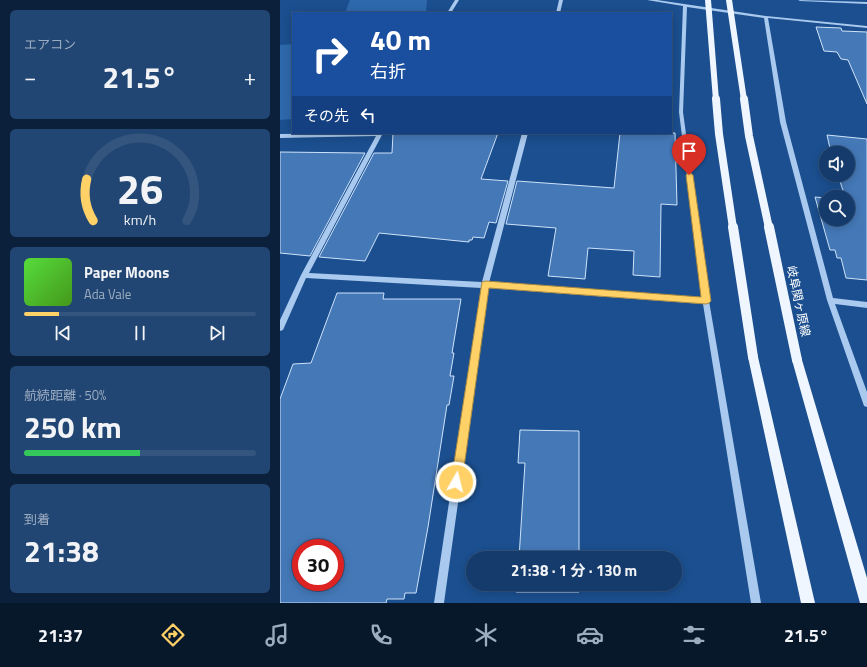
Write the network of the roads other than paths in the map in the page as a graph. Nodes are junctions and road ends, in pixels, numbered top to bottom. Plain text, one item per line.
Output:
1 (458, 0) edge
2 (561, 0) edge
3 (649, 0) edge
4 (708, 0) edge
5 (729, 0) edge
6 (800, 0) edge
7 (867, 3) edge
8 (685, 4) junction
9 (450, 12) edge
10 (558, 12) edge
11 (766, 16) junction
12 (867, 27) edge
13 (380, 134) edge
14 (525, 134) edge
15 (280, 136) edge
16 (304, 275) junction
17 (486, 285) junction
18 (830, 300) junction
19 (706, 301) junction
20 (867, 305) edge
21 (280, 328) edge
22 (867, 403) edge
23 (439, 603) edge
24 (756, 603) edge
25 (808, 603) edge
26 (867, 603) edge

1 - 9 street
2 - 10 street
3 - 8 street
4 - 25 main road, bridge
5 - 26 main road, 岐阜関ヶ原線, bridge
6 - 7 street
8 - 11 street
8 - 19 street
11 - 12 street
11 - 18 street
13 - 15 street
13 - 16 street
14 - 17 street
16 - 17 street
16 - 21 street
17 - 19 street
17 - 23 street
18 - 20 street
18 - 22 street
19 - 24 street

